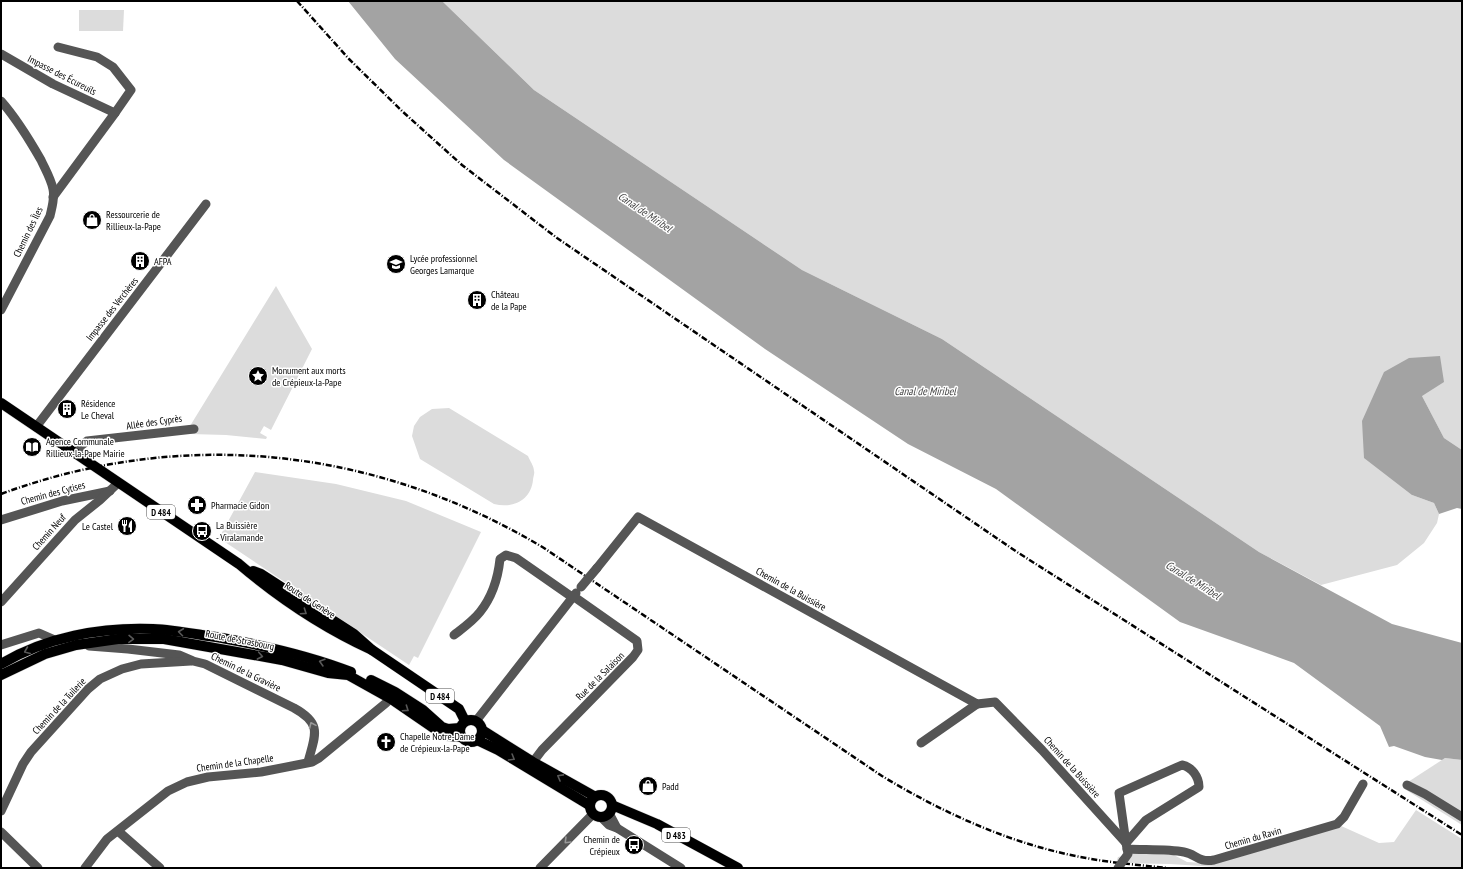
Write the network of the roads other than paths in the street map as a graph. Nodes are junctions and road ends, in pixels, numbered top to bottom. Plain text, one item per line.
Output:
1 (58, 47) dead end
2 (1, 54) edge
3 (1, 101) edge
4 (115, 113) junction
5 (53, 196) junction
6 (206, 204) dead end
7 (1, 310) edge
8 (1, 403) edge
9 (36, 427) junction
10 (194, 429) dead end
11 (75, 454) junction
12 (115, 487) junction
13 (1, 520) edge
14 (573, 597) junction
15 (1, 602) edge
16 (454, 636) dead end
17 (55, 640) junction
18 (1, 645) edge
19 (76, 645) junction
20 (192, 661) junction
21 (1, 664) edge
22 (1, 675) edge
23 (393, 695) junction
24 (977, 704) junction
25 (466, 727) junction
26 (480, 735) junction
27 (921, 743) dead end
28 (308, 762) junction
29 (533, 762) junction
30 (1363, 784) dead end
31 (1407, 785) dead end
32 (600, 809) junction
33 (1, 811) edge
34 (1462, 818) edge
35 (118, 831) junction
36 (1, 832) edge
37 (1127, 846) junction
38 (1121, 864) edge
39 (38, 868) edge
40 (85, 868) edge
41 (160, 868) edge
42 (540, 868) edge
43 (681, 868) edge
44 (738, 868) edge

1 - 4 street
2 - 4 street, Impasse des Écureuils
3 - 5 street, Chemin des Îles
4 - 5 street
5 - 7 street, Chemin des Îles
6 - 9 street, Impasse des Verchères
8 - 9 main road, Route de Genève / D 484
9 - 11 main road, Route de Genève / D 484
10 - 11 street, Allée des Cyprès
11 - 12 main road, Route de Genève / D 484
12 - 13 street, Chemin des Cytises
12 - 15 street, Chemin Neuf
12 - 25 main road, Route de Genève / D 484
14 - 16 street, Rue de la Salaison
14 - 24 street, Chemin de la Buissière, bridge
14 - 25 street, Chemin de la Buissière
14 - 29 street, Rue de la Salaison
17 - 18 street
17 -> 21 main road, Route de Strasbourg
23 -> 17 main road, Route de Strasbourg
19 - 20 street, Chemin de la Gravière
19 - 22 main road, Route de Strasbourg
19 -> 23 main road, Route de Strasbourg
28 -> 20 street, Chemin de la Gravière
20 - 33 street, Chemin de la Tuilerie
23 - 25 main road, Route de Strasbourg
23 - 28 street, Chemin de la Chapelle
24 - 27 street
24 - 37 street, Chemin de la Buissière
25 - 26 main road, Route de Genève
25 - 26 main road, Route de Genève
26 - 29 main road, Route de Genève / D 483
26 -> 32 main road, Route de Genève / D 483
28 - 35 street, Chemin de la Chapelle
32 -> 29 main road, Route de Genève / D 483
30 - 37 street, Chemin du Ravin
31 - 34 street
32 -> 42 street
32 - 43 street
32 - 44 main road, D 483
35 - 40 street, Chemin de la Chapelle
35 - 41 street
36 - 39 street
37 - 37 street
37 - 38 street

